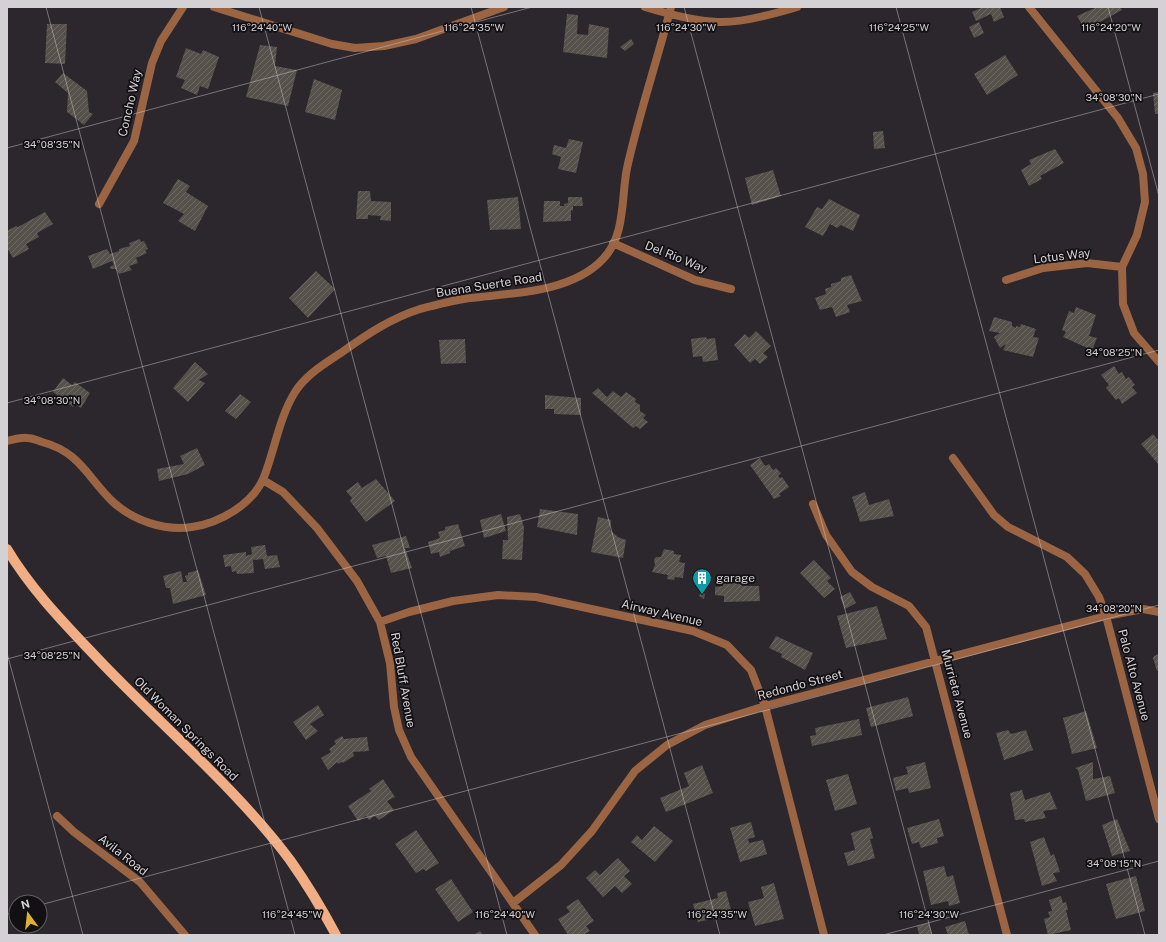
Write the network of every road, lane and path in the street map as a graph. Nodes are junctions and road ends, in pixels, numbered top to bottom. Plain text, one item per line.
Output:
1 (182, 7) edge
2 (214, 7) edge
3 (504, 7) edge
4 (645, 7) edge
5 (796, 7) edge
6 (1029, 7) edge
7 (670, 11) edge
8 (99, 204) dead end
9 (613, 243) junction
10 (1122, 266) junction
11 (1006, 280) dead end
12 (731, 289) dead end
13 (1159, 362) edge
14 (7, 441) edge
15 (953, 458) dead end
16 (263, 480) junction
17 (813, 504) dead end
18 (7, 550) edge
19 (1159, 612) edge
20 (1106, 616) junction
21 (380, 622) junction
22 (936, 661) junction
23 (765, 706) junction
24 (57, 816) dead end
25 (1159, 819) edge
26 (513, 903) junction
27 (185, 935) edge
28 (336, 935) edge
29 (535, 935) edge
30 (824, 935) edge
31 (1007, 935) edge

1 - 8 street, Concho Way
2 - 3 street
4 - 7 street
5 - 7 street
6 - 10 street
7 - 9 street, Buena Suerte Road
9 - 12 street, Del Rio Way
9 - 16 street, Buena Suerte Road
10 - 11 street, Lotus Way
10 - 13 street
14 - 16 street, Buena Suerte Road
15 - 20 street, Palo Alto Avenue
16 - 21 street, Red Bluff Avenue
17 - 22 street, Murrieta Avenue
18 - 28 main road, Old Woman Springs Road
19 - 20 street, Redondo Street
20 - 22 street, Redondo Street
20 - 25 street, Palo Alto Avenue
21 - 23 street, Airway Avenue
21 - 26 street, Red Bluff Avenue
22 - 23 street, Redondo Street
22 - 31 street, Murrieta Avenue
23 - 26 street, Redondo Street
23 - 30 street, Airway Avenue
24 - 27 street, Avila Road
26 - 29 street, Red Bluff Avenue

